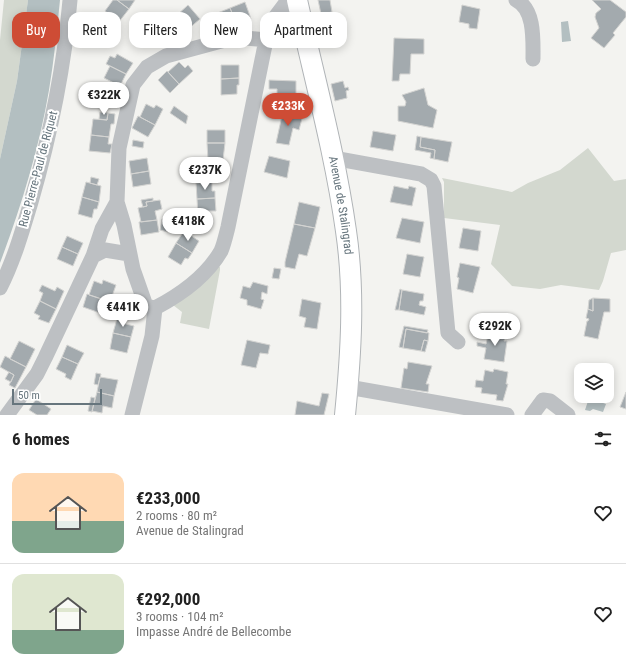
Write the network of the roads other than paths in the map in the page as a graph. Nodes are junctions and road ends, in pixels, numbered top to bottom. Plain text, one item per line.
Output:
1 (70, 0) edge
2 (516, 0) edge
3 (295, 3) edge
4 (287, 12) edge
5 (260, 36) edge
6 (265, 48) edge
7 (533, 59) dead end
8 (334, 158) junction
9 (117, 202) junction
10 (129, 254) junction
11 (93, 256) junction
12 (0, 288) edge
13 (155, 308) junction
14 (458, 342) dead end
15 (348, 387) junction
16 (7, 415) edge
17 (132, 415) edge
18 (345, 415) edge
19 (507, 415) edge
20 (532, 415) edge
21 (568, 415) edge

1 - 12 street, Rue Pierre-Paul de Riquet
2 - 7 street
3 - 4 street
3 - 8 main road, Avenue de Stalingrad
5 - 9 street
6 - 13 street
8 - 14 street
8 - 15 main road, Avenue de Stalingrad
9 - 10 street
9 - 11 street
10 - 11 street
10 - 13 street
11 - 16 street
13 - 17 street
15 - 18 main road, Avenue de Stalingrad
15 - 19 street
20 - 21 street

